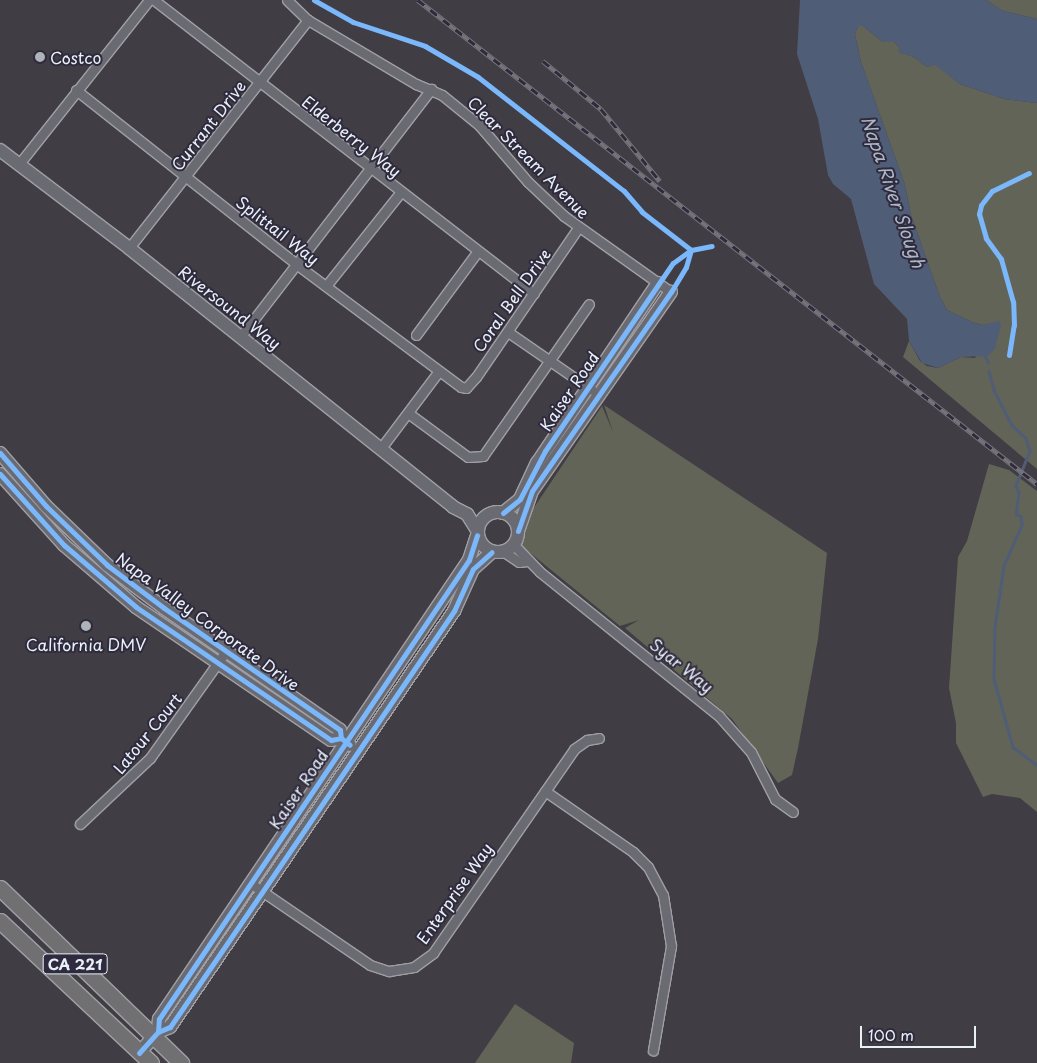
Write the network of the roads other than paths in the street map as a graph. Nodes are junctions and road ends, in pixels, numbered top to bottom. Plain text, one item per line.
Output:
1 (149, 0) edge
2 (154, 0) edge
3 (287, 0) edge
4 (308, 20) junction
5 (260, 83) junction
6 (431, 89) junction
7 (76, 90) junction
8 (0, 150) edge
9 (18, 164) junction
10 (370, 168) junction
11 (186, 177) junction
12 (400, 193) junction
13 (578, 228) junction
14 (129, 248) junction
15 (478, 251) junction
16 (296, 264) junction
17 (658, 283) junction
18 (326, 286) junction
19 (671, 292) joint
20 (534, 294) junction
21 (589, 304) dead end
22 (508, 332) junction
23 (416, 335) dead end
24 (241, 336) junction
25 (549, 362) junction
26 (439, 371) junction
27 (587, 386) junction
28 (466, 388) joint
29 (599, 395) junction
30 (408, 413) junction
31 (381, 448) junction
32 (0, 453) edge
33 (0, 474) edge
34 (439, 493) junction
35 (499, 512) junction
36 (518, 531) junction
37 (477, 533) junction
38 (503, 550) junction
39 (226, 651) junction
40 (218, 664) junction
41 (600, 738) dead end
42 (344, 740) junction
43 (357, 750) junction
44 (545, 791) junction
45 (794, 812) dead end
46 (80, 824) dead end
47 (250, 883) junction
48 (0, 888) edge
49 (264, 893) junction
50 (0, 921) edge
51 (155, 1035) junction
52 (653, 1050) dead end
53 (139, 1053) junction
54 (151, 1063) edge
55 (181, 1063) edge

1 - 7 street
2 - 5 street, Elderberry Way
3 - 4 street, Clear Stream Avenue
4 - 5 street, Currant Drive
4 - 6 street, Clear Stream Avenue
5 - 10 street, Elderberry Way
5 - 11 street, Currant Drive
6 - 10 street
6 - 13 street, Clear Stream Avenue
7 - 9 street
7 - 11 street, Splittail Way
8 - 9 street, Riversound Way
9 - 14 street, Riversound Way
10 - 12 street, Elderberry Way
10 - 16 street
11 - 14 street, Currant Drive
11 - 16 street, Splittail Way
12 - 15 street, Elderberry Way
12 - 18 street
13 - 17 street, Clear Stream Avenue
13 - 20 street, Coral Bell Drive
14 - 24 street, Riversound Way
15 - 20 street, Elderberry Way
15 - 23 street
16 - 18 street, Splittail Way
16 - 24 street
17 - 19 street, Clear Stream Avenue
17 - 27 street, Kaiser Road
18 - 26 street, Splittail Way
19 - 29 street, Kaiser Road
20 - 22 street, Coral Bell Drive
21 - 25 street
22 - 25 street
22 - 28 street, Coral Bell Drive
24 - 31 street, Riversound Way
25 - 27 street
25 - 30 street
26 - 28 street, Splittail Way
26 - 30 street
27 - 29 street
27 - 35 street, Kaiser Road
29 - 36 street, Kaiser Road
30 - 31 street
31 - 34 street, Riversound Way
32 - 39 street, Napa Valley Corporate Drive
33 - 40 street, Napa Valley Corporate Drive
34 - 35 street, Riversound Way
34 - 37 street, Riversound Way
35 - 36 street
35 - 37 street
36 - 38 street
37 - 38 street
37 - 42 street, Kaiser Road
38 - 43 street, Kaiser Road
38 - 45 street, Syar Way
39 - 40 street, Latour Court
39 - 42 street, Napa Valley Corporate Drive
40 - 42 street, Napa Valley Corporate Drive
40 - 46 street, Latour Court
41 - 44 street, Enterprise Way
42 - 43 street, Napa Valley Corporate Drive
42 - 47 street, Kaiser Road
43 - 49 street, Kaiser Road
44 - 49 street, Enterprise Way
44 - 52 street
47 - 49 street, Enterprise Way
47 - 51 street, Kaiser Road
48 - 51 main road, CA 221
49 - 51 street, Kaiser Road
50 - 53 main road, CA 221
51 - 53 street, Kaiser Road
51 - 55 main road, CA 221
53 - 54 main road, CA 221

